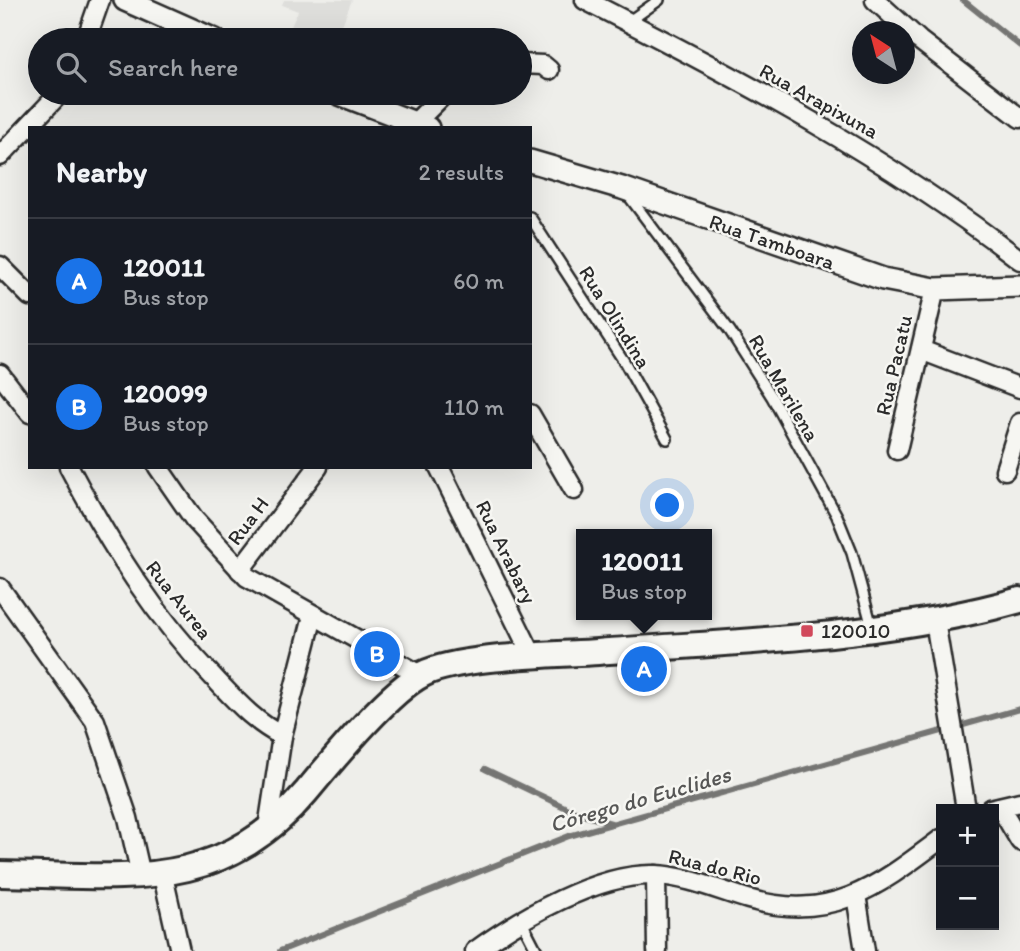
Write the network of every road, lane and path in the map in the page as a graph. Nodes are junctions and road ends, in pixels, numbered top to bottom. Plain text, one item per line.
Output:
1 (100, 0) edge
2 (125, 0) edge
3 (585, 0) edge
4 (659, 0) edge
5 (875, 0) edge
6 (628, 22) junction
7 (90, 28) edge
8 (188, 28) edge
9 (532, 65) edge
10 (548, 71) dead end
11 (49, 105) edge
12 (366, 105) edge
13 (434, 105) edge
14 (1020, 118) edge
15 (29, 126) edge
16 (416, 126) edge
17 (28, 127) edge
18 (0, 156) edge
19 (532, 162) edge
20 (622, 188) junction
21 (532, 219) edge
22 (1020, 260) edge
23 (0, 266) edge
24 (1020, 286) edge
25 (935, 289) junction
26 (28, 294) edge
27 (920, 351) junction
28 (0, 374) edge
29 (1020, 388) edge
30 (28, 410) edge
31 (532, 417) edge
32 (1020, 423) edge
33 (667, 439) dead end
34 (897, 450) dead end
35 (70, 469) edge
36 (159, 469) edge
37 (316, 469) edge
38 (440, 469) edge
39 (1005, 470) dead end
40 (574, 490) dead end
41 (240, 570) junction
42 (0, 588) edge
43 (1020, 600) edge
44 (313, 617) junction
45 (935, 621) junction
46 (872, 629) junction
47 (533, 657) junction
48 (420, 675) junction
49 (282, 736) junction
50 (1020, 802) edge
51 (965, 804) edge
52 (999, 807) edge
53 (999, 813) edge
54 (268, 828) junction
55 (1020, 841) edge
56 (936, 842) edge
57 (0, 874) edge
58 (656, 875) junction
59 (152, 876) junction
60 (856, 895) junction
61 (522, 922) junction
62 (180, 951) edge
63 (475, 951) edge
64 (537, 951) edge
65 (657, 951) edge
66 (865, 951) edge

1 - 7 street
2 - 8 street
3 - 6 street, Rua Arapixuna
4 - 6 lane
5 - 14 street
6 - 22 street, Rua Arapixuna
9 - 10 street
11 - 15 street
12 - 16 street
13 - 16 street
17 - 18 street
19 - 20 street, Rua Tamboara
20 - 25 street, Rua Tamboara
20 - 46 lane, Rua Marilena
21 - 33 lane, Rua Olindina
23 - 26 street
24 - 25 street, Rua Tamboara
25 - 27 street, Rua Pacatu
27 - 29 street
27 - 34 street, Rua Pacatu
28 - 30 street
31 - 40 street
32 - 39 street
35 - 49 street, Rua Aurea
36 - 41 street
37 - 41 street, Rua H
38 - 47 street, Rua Arabary
41 - 44 street
42 - 59 street
43 - 45 main road
44 - 48 street
44 - 49 street
45 - 46 main road
45 - 51 street
46 - 47 main road
47 - 48 main road
48 - 54 main road
49 - 54 street
50 - 52 street
53 - 55 street
54 - 59 main road
56 - 60 street, Rua do Rio
57 - 59 main road
58 - 60 street, Rua do Rio
58 - 61 street, Rua do Rio
58 - 65 street
59 - 62 street
60 - 66 street
61 - 63 street, Rua do Rio
61 - 64 lane

